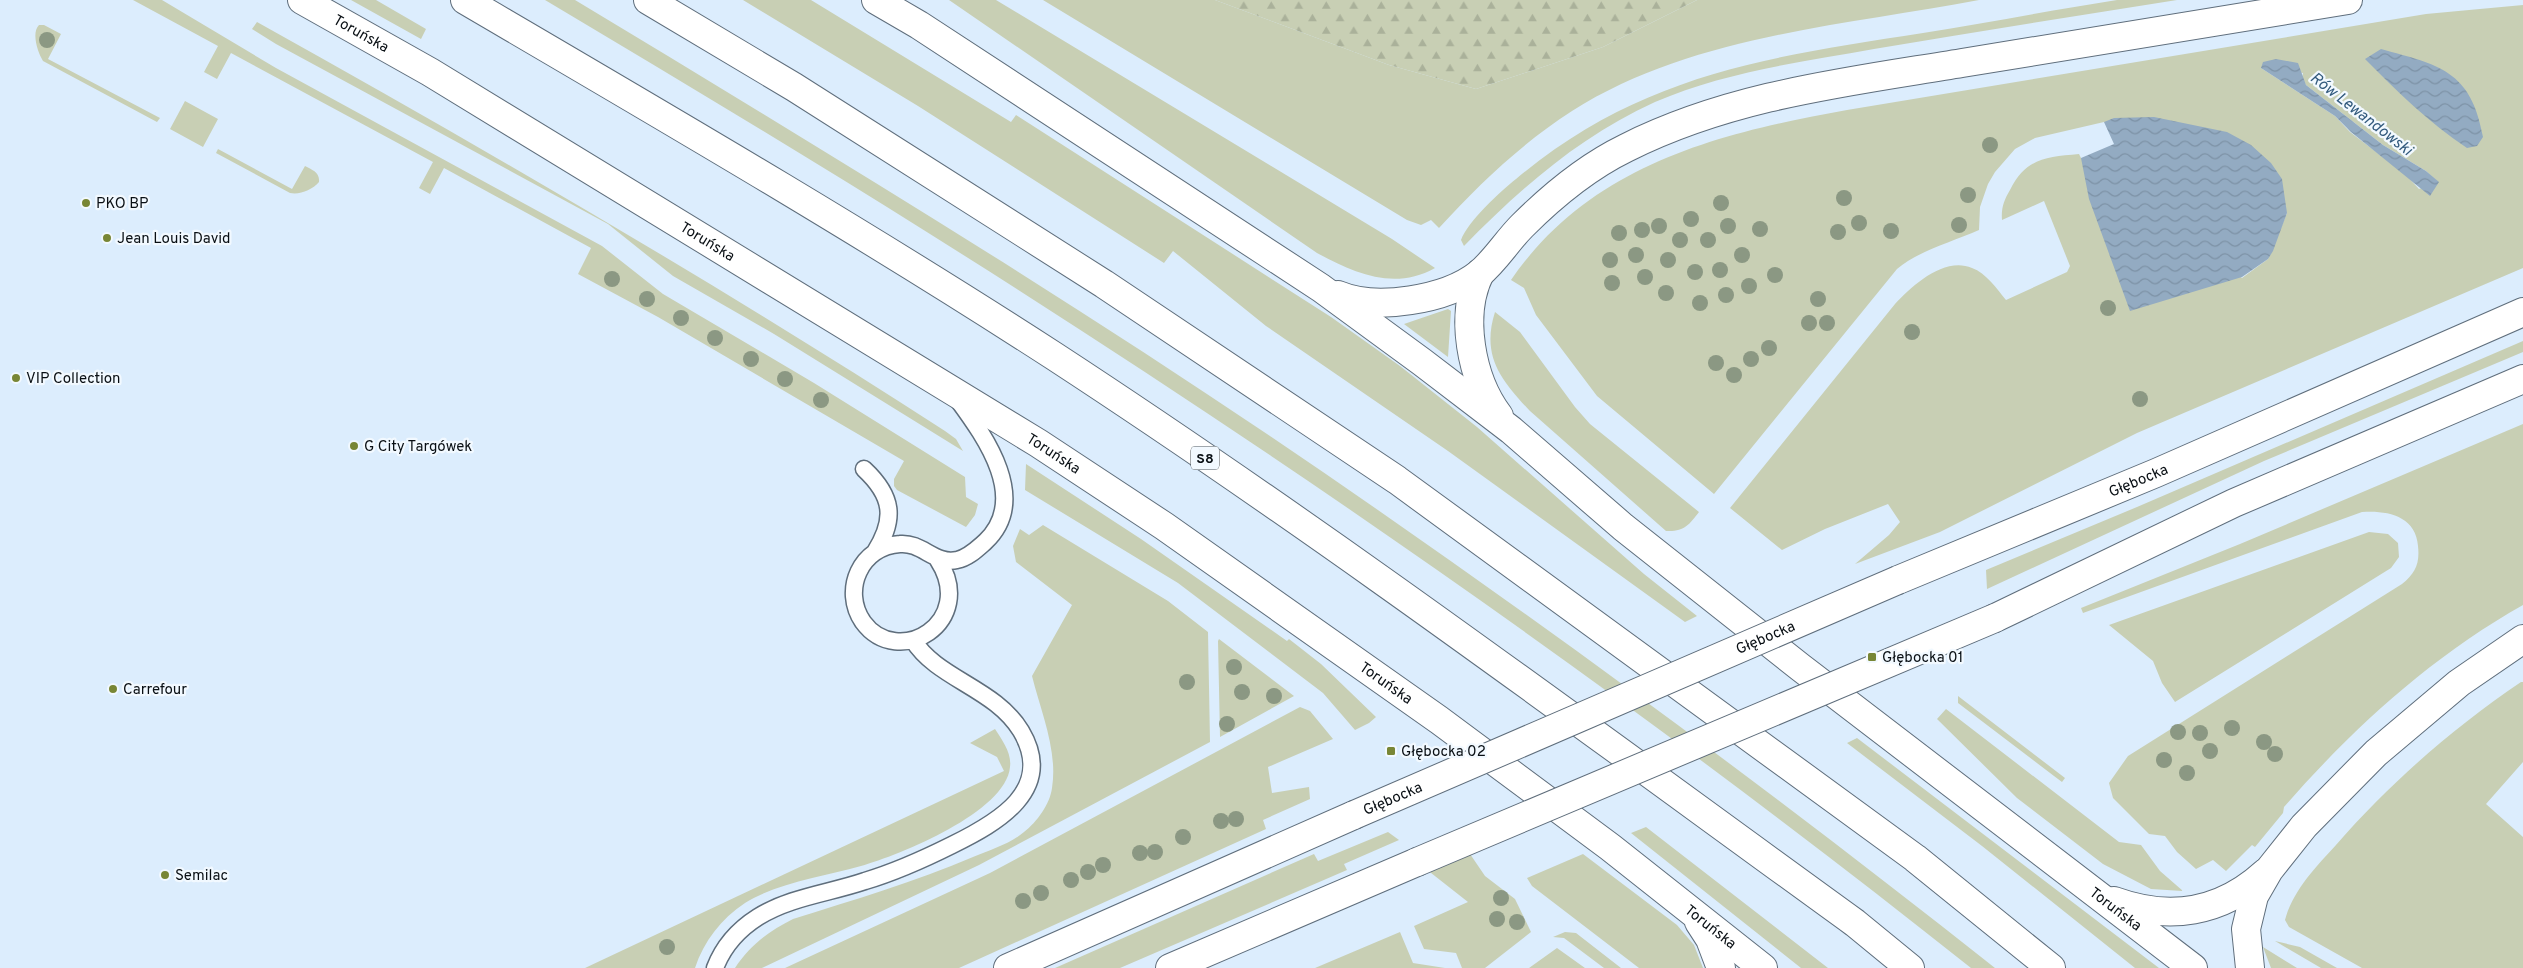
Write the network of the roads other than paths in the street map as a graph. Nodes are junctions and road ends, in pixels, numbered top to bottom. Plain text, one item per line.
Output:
1 (302, 0) edge
2 (465, 0) edge
3 (648, 0) edge
4 (876, 0) edge
5 (2348, 0) edge
6 (1480, 273) junction
7 (1321, 288) junction
8 (2523, 312) edge
9 (2523, 379) edge
10 (946, 387) junction
11 (1511, 430) junction
12 (864, 469) dead end
13 (875, 552) junction
14 (938, 560) junction
15 (2523, 639) edge
16 (913, 640) junction
17 (2269, 870) junction
18 (2086, 887) junction
19 (1690, 908) junction
20 (715, 968) edge
21 (1008, 968) edge
22 (1170, 968) edge
23 (1721, 968) edge
24 (1763, 968) edge
25 (1910, 968) edge
26 (2051, 968) edge
27 (2193, 968) edge
28 (2250, 968) edge

1 - 10 main road, Toruńska
2 - 25 main road, S8
3 - 26 main road
4 - 7 main road, Toruńska
5 - 6 main road
6 - 7 main road
6 - 11 main road
7 - 11 main road, Toruńska
8 - 21 main road, Głębocka, bridge
9 - 22 main road, bridge
10 - 14 lane
10 - 19 main road, Toruńska
11 - 18 main road, Toruńska
12 - 13 lane
13 - 14 lane
13 - 16 lane
14 - 16 lane
15 - 17 main road
16 - 20 lane
17 - 18 main road
17 - 28 main road
18 - 27 main road, Toruńska
19 - 23 main road
19 - 24 main road, Toruńska

